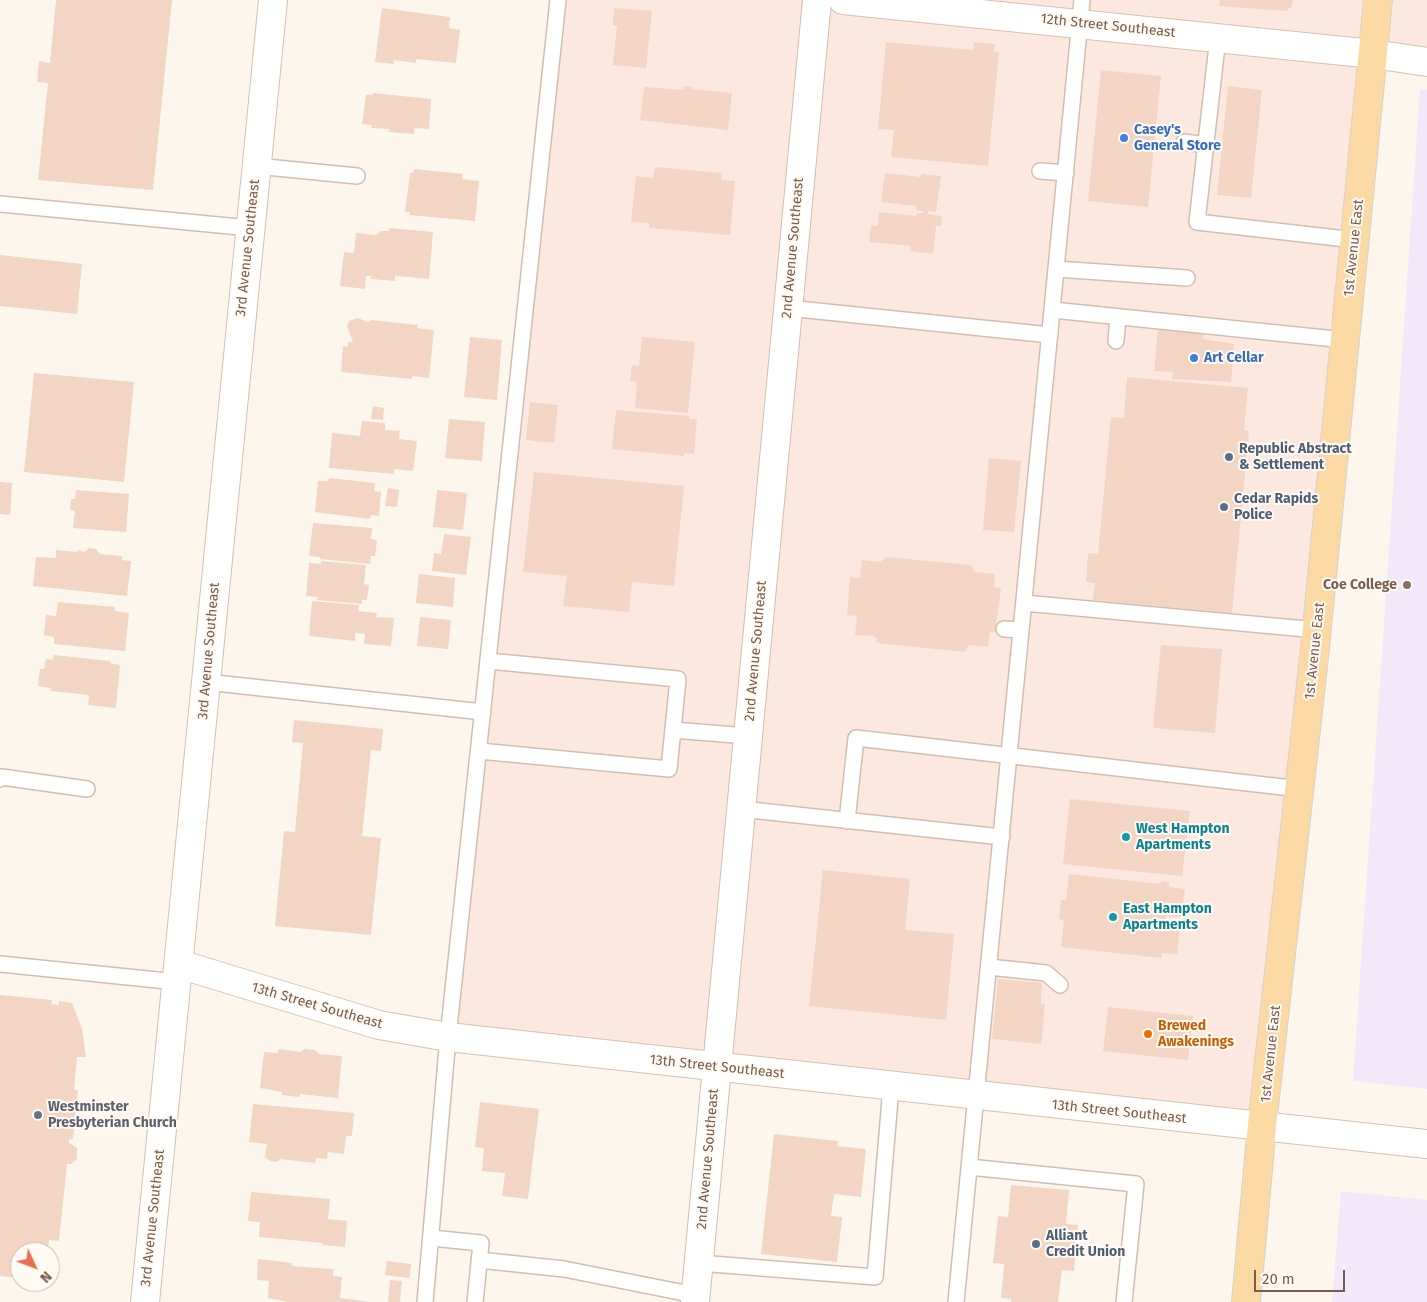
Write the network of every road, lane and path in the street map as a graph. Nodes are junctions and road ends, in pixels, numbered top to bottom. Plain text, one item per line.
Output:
1 (273, 0) edge
2 (558, 0) edge
3 (817, 0) edge
4 (843, 0) edge
5 (1378, 0) edge
6 (1081, 12) edge
7 (1218, 38) junction
8 (1373, 54) junction
9 (1427, 62) edge
10 (1184, 142) dead end
11 (1206, 145) junction
12 (256, 166) junction
13 (1040, 171) dead end
14 (1066, 173) junction
15 (357, 176) dead end
16 (0, 204) edge
17 (250, 228) junction
18 (1355, 240) junction
19 (1056, 269) junction
20 (1187, 278) dead end
21 (788, 308) junction
22 (1053, 310) junction
23 (1118, 317) junction
24 (1050, 335) junction
25 (1345, 340) junction
26 (1116, 341) dead end
27 (1024, 603) junction
28 (1004, 630) dead end
29 (1021, 630) junction
30 (1317, 630) junction
31 (488, 661) junction
32 (206, 682) junction
33 (483, 712) junction
34 (673, 730) junction
35 (748, 736) junction
36 (479, 750) junction
37 (1009, 755) junction
38 (0, 779) edge
39 (86, 789) dead end
40 (1300, 789) junction
41 (741, 809) junction
42 (846, 821) junction
43 (1002, 838) junction
44 (0, 964) edge
45 (989, 967) junction
46 (178, 973) junction
47 (1060, 985) dead end
48 (448, 1038) junction
49 (717, 1067) junction
50 (891, 1087) junction
51 (976, 1097) junction
52 (1262, 1125) junction
53 (1427, 1144) edge
54 (970, 1167) junction
55 (431, 1238) junction
56 (479, 1260) junction
57 (699, 1263) junction
58 (695, 1298) edge
59 (145, 1302) edge
60 (426, 1302) edge
61 (475, 1302) edge
62 (956, 1302) edge
63 (1124, 1302) edge
64 (1246, 1302) edge

1 - 12 main road, 3rd Avenue Southeast
2 - 31 lane
3 - 21 main road, 2nd Avenue Southeast
4 - 6 main road, 12th Street Southeast
5 - 8 main road, 1st Avenue East
6 - 7 main road, 12th Street Southeast
6 - 14 lane
7 - 8 main road, 12th Street Southeast
7 - 11 lane
8 - 9 main road, 12th Street Southeast
8 - 18 main road, 1st Avenue East
10 - 11 lane
11 - 18 lane
12 - 15 lane
12 - 17 main road, 3rd Avenue Southeast
13 - 14 lane
14 - 19 lane
16 - 17 lane
17 - 32 main road, 3rd Avenue Southeast
18 - 25 main road, 1st Avenue East
19 - 20 lane
19 - 22 lane
21 - 24 lane
21 - 35 main road, 2nd Avenue Southeast
22 - 23 lane
22 - 24 lane
23 - 25 lane
23 - 26 lane
24 - 27 lane
25 - 30 main road, 1st Avenue East
27 - 29 lane
27 - 30 lane
28 - 29 lane
29 - 37 lane
30 - 40 main road, 1st Avenue East
31 - 33 lane
31 - 34 lane
32 - 33 lane
32 - 46 main road, 3rd Avenue Southeast
33 - 36 lane
34 - 35 lane
34 - 36 lane
35 - 41 main road, 2nd Avenue Southeast
36 - 48 lane
37 - 40 lane
37 - 42 lane
37 - 43 lane
38 - 39 lane
40 - 52 main road, 1st Avenue East
41 - 42 lane
41 - 49 main road, 2nd Avenue Southeast
42 - 43 lane
43 - 45 lane
44 - 46 lane
45 - 47 lane
45 - 51 lane
46 - 48 main road, 13th Street Southeast
46 - 59 main road, 3rd Avenue Southeast
48 - 49 main road, 13th Street Southeast
48 - 55 lane
49 - 50 main road, 13th Street Southeast
49 - 57 main road, 2nd Avenue Southeast
50 - 51 main road, 13th Street Southeast
50 - 57 lane
51 - 52 main road, 13th Street Southeast
51 - 54 lane
52 - 53 main road, 13th Street Southeast
52 - 64 main road, 1st Avenue East
54 - 62 lane
54 - 63 lane
55 - 56 lane
55 - 60 lane
56 - 58 lane
56 - 61 lane
57 - 58 main road, 2nd Avenue Southeast

